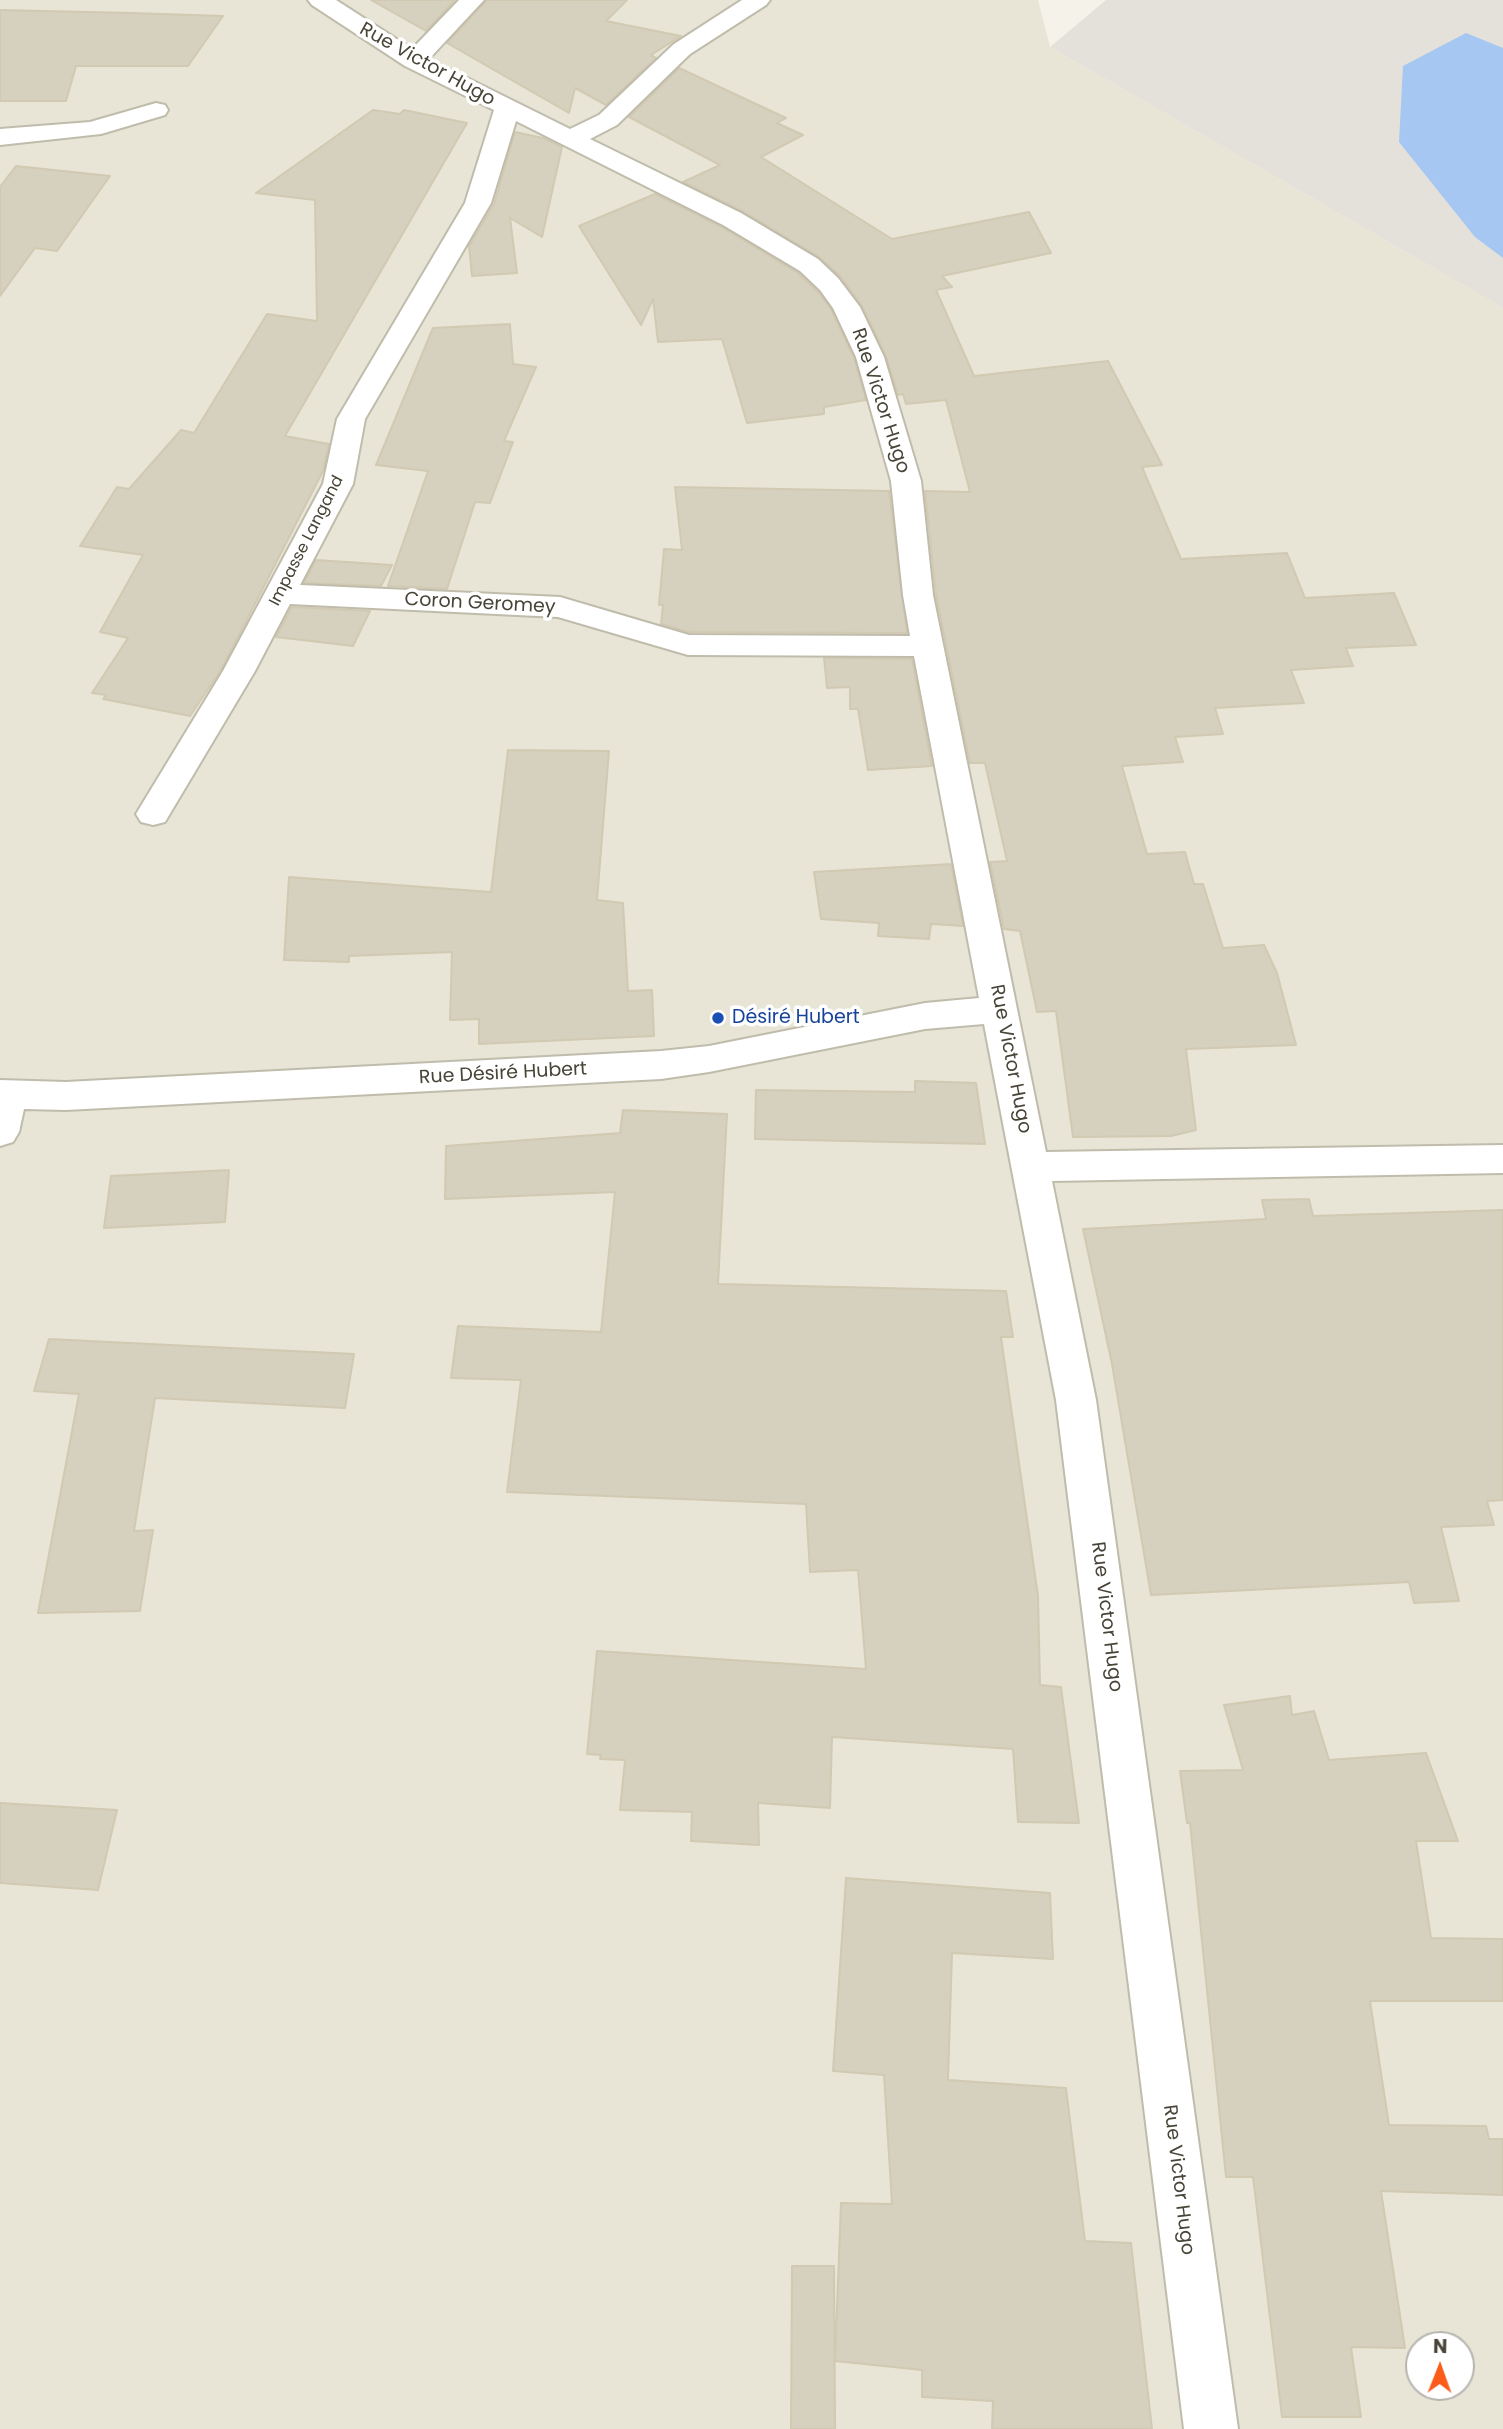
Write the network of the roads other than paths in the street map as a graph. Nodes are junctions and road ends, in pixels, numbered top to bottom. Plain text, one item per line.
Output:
1 (320, 0) edge
2 (472, 0) edge
3 (758, 0) edge
4 (414, 61) junction
5 (507, 108) junction
6 (156, 110) dead end
7 (0, 137) edge
8 (571, 138) junction
9 (280, 594) junction
10 (928, 646) junction
11 (153, 814) dead end
12 (1001, 1009) junction
13 (4, 1094) edge
14 (0, 1132) edge
15 (1503, 1159) edge
16 (1031, 1167) junction
17 (1211, 2429) edge

1 - 4 street, Rue Victor Hugo
2 - 4 street
3 - 8 street
4 - 5 street, Rue Victor Hugo
5 - 8 street, Rue Victor Hugo
5 - 9 street, Impasse Langand
6 - 7 street
8 - 10 street, Rue Victor Hugo
9 - 10 street, Coron Geromey
9 - 11 street, Impasse Langand
10 - 12 street, Rue Victor Hugo
12 - 13 street, Rue Désiré Hubert
12 - 16 street, Rue Victor Hugo
13 - 14 street
15 - 16 street
16 - 17 street, Rue Victor Hugo

